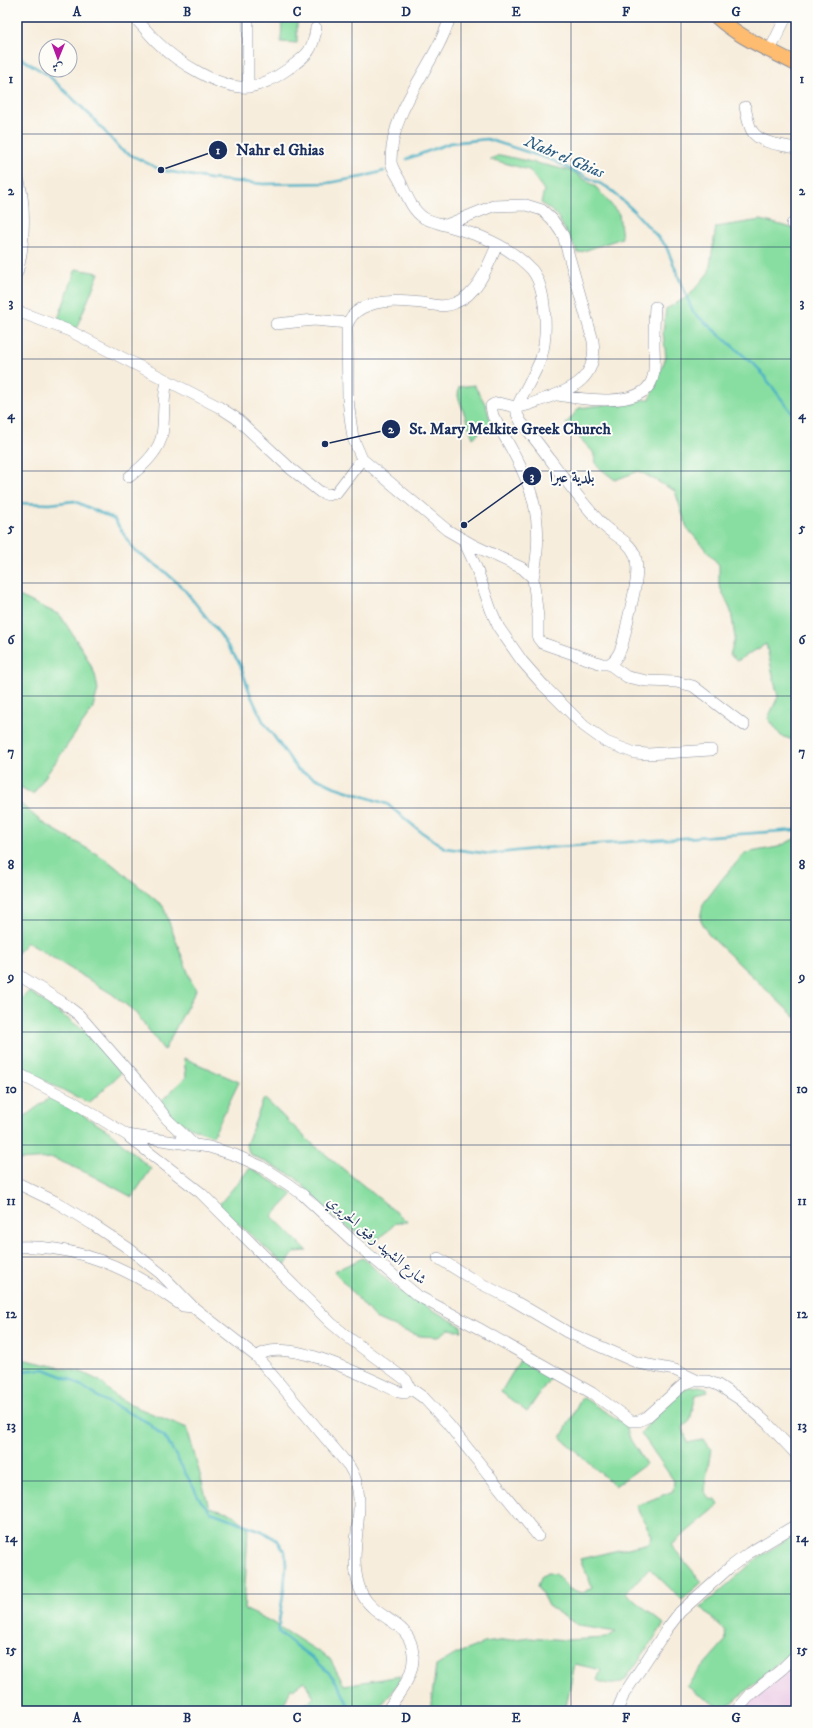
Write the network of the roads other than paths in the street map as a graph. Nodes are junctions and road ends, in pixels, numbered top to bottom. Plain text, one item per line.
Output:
1 (248, 17) edge
2 (450, 17) edge
3 (716, 17) edge
4 (786, 17) edge
5 (138, 18) edge
6 (316, 28) dead end
7 (770, 50) junction
8 (796, 64) edge
9 (248, 87) junction
10 (745, 107) dead end
11 (796, 148) edge
12 (17, 176) edge
13 (446, 225) junction
14 (497, 245) junction
15 (17, 273) edge
16 (655, 307) dead end
17 (17, 311) edge
18 (348, 323) junction
19 (276, 324) dead end
20 (167, 382) junction
21 (558, 395) junction
22 (517, 407) junction
23 (362, 459) junction
24 (129, 476) dead end
25 (463, 539) junction
26 (533, 578) junction
27 (609, 664) junction
28 (744, 725) dead end
29 (711, 750) dead end
30 (17, 974) edge
31 (17, 1073) edge
32 (127, 1135) junction
33 (193, 1144) junction
34 (17, 1183) edge
35 (17, 1247) edge
36 (438, 1258) dead end
37 (193, 1306) junction
38 (257, 1357) junction
39 (696, 1380) junction
40 (410, 1388) junction
41 (796, 1454) edge
42 (796, 1525) edge
43 (538, 1536) dead end
44 (796, 1655) edge
45 (387, 1711) edge
46 (617, 1711) edge
47 (736, 1711) edge

1 - 9 street
2 - 13 street
3 - 7 main road
4 - 7 street
5 - 9 street
6 - 9 street
7 - 8 main road
10 - 11 street
12 - 15 street
13 - 14 street
13 - 21 street
14 - 18 street
14 - 22 street
16 - 21 street
17 - 20 street
18 - 19 street
18 - 23 street
20 - 23 street
20 - 24 street
21 - 22 street
22 - 26 street
22 - 27 street
23 - 25 street
25 - 26 street
25 - 29 street
26 - 27 street
27 - 28 street
30 - 33 street
31 - 32 street, شارع الشهيد رفيق الحريري
32 - 33 street, شارع الشهيد رفيق الحريري
32 - 40 street
33 - 39 street, شارع الشهيد رفيق الحريري
34 - 37 street
35 - 37 street
36 - 39 street
37 - 38 street
38 - 40 street
38 - 45 street
39 - 41 street
40 - 43 street
42 - 46 street
44 - 47 street

